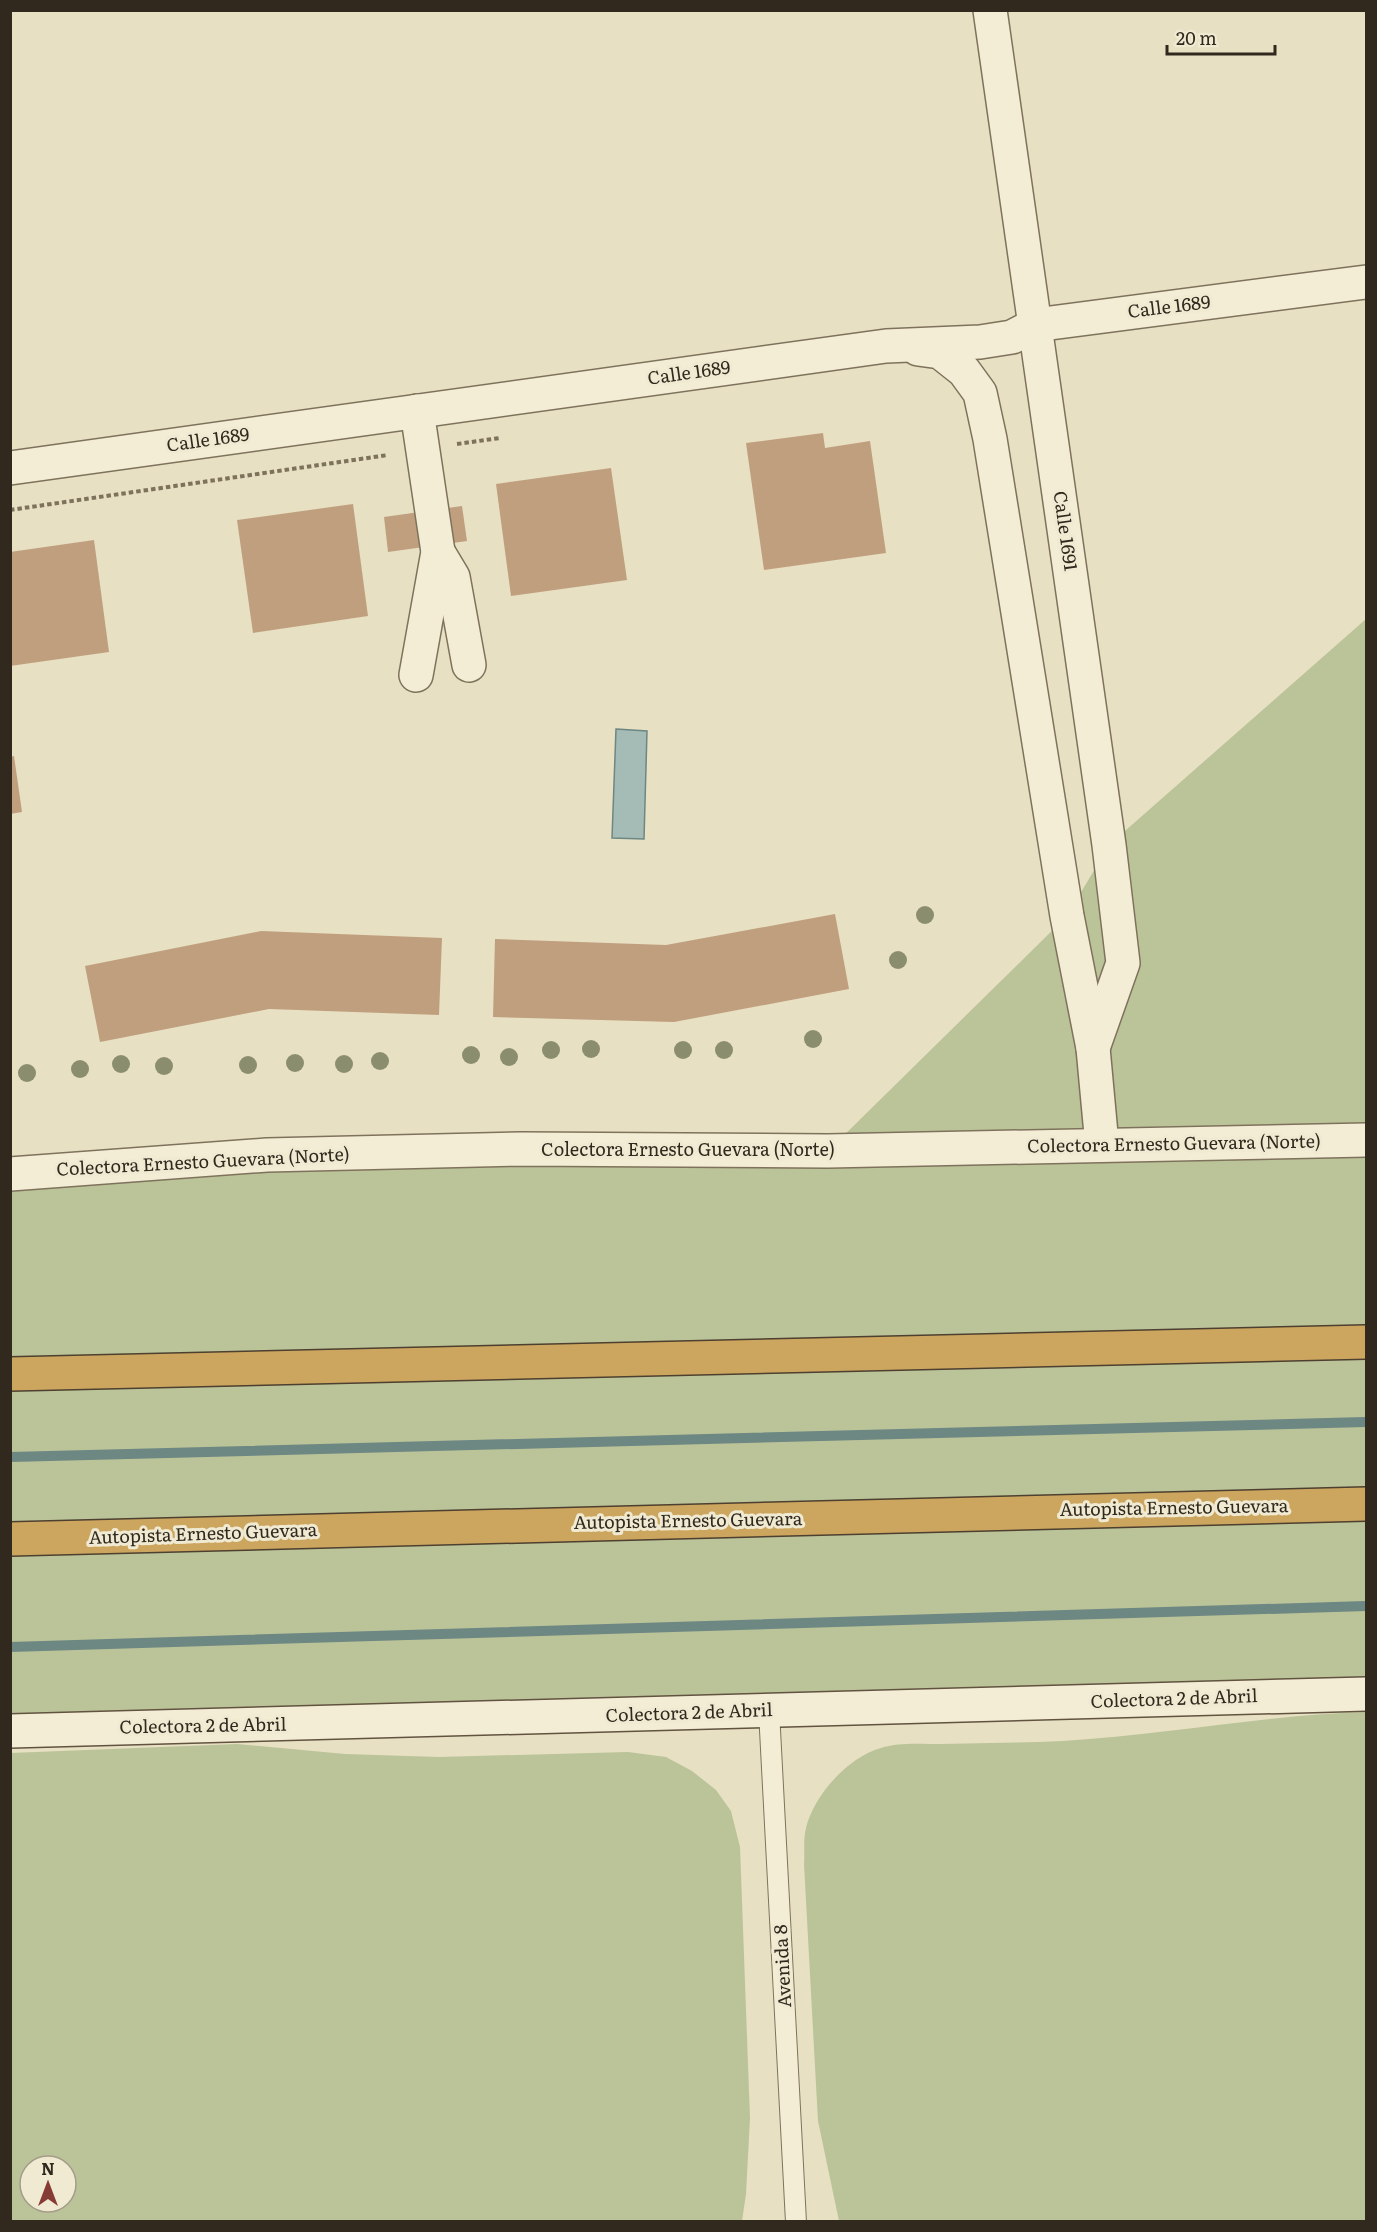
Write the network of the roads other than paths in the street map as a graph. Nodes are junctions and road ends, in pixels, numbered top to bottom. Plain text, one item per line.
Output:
1 (990, 10) edge
2 (1366, 282) edge
3 (1035, 325) junction
4 (886, 346) junction
5 (417, 411) junction
6 (10, 468) edge
7 (438, 552) junction
8 (469, 665) dead end
9 (416, 675) dead end
10 (1093, 1048) junction
11 (1366, 1140) edge
12 (1102, 1145) junction
13 (10, 1174) edge
14 (1366, 1342) edge
15 (10, 1374) edge
16 (1366, 1504) edge
17 (10, 1539) edge
18 (1366, 1694) edge
19 (769, 1710) junction
20 (10, 1731) edge
21 (796, 2222) edge

1 - 3 street, Calle 1691
2 - 3 street, Calle 1689
3 - 4 street, Calle 1689
3 - 10 street, Calle 1691
4 - 5 street, Calle 1689
4 - 10 street, Calle 1691
5 - 6 street, Calle 1689
5 - 7 street
7 - 8 street
7 - 9 street
10 - 12 street, Calle 1691
11 - 12 street, Colectora Ernesto Guevara (Norte)
12 - 13 street, Colectora Ernesto Guevara (Norte)
14 - 15 highway
16 - 17 highway, Autopista Ernesto Guevara
18 - 19 street, Colectora 2 de Abril
19 - 20 street, Colectora 2 de Abril
19 - 21 lane, Avenida 8

